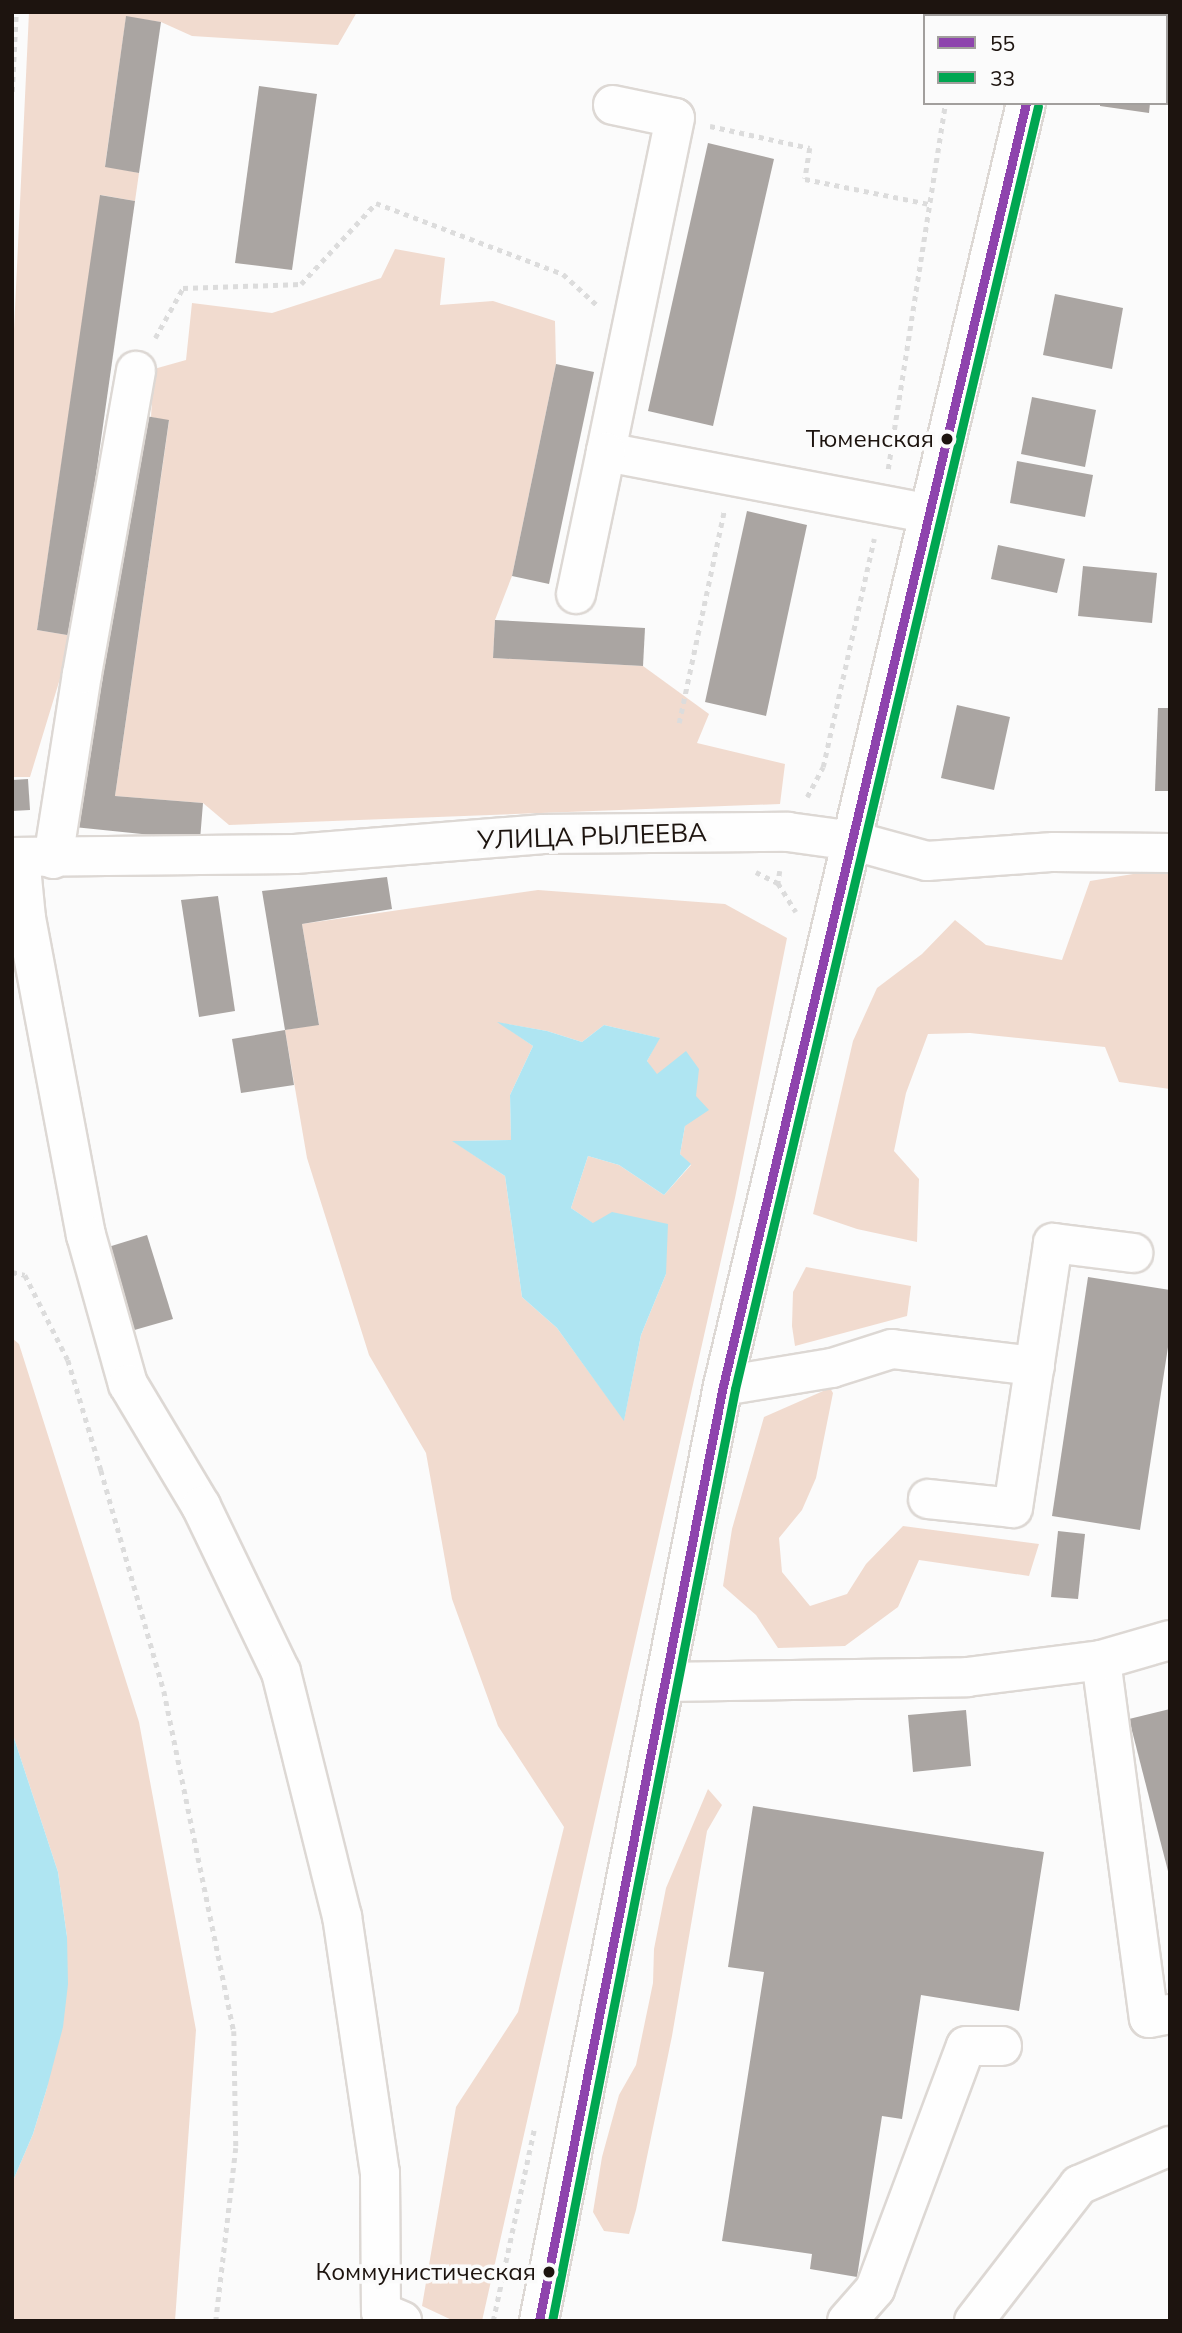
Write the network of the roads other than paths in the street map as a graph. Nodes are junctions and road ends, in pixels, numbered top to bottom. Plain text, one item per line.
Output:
1 (613, 105) dead end
2 (1026, 105) edge
3 (136, 371) road end
4 (606, 452) junction
5 (927, 513) junction
6 (576, 594) dead end
7 (854, 841) junction
8 (1170, 853) edge
9 (28, 858) edge
10 (1133, 1253) dead end
11 (1035, 1366) junction
12 (723, 1386) junction
13 (929, 1499) dead end
14 (1170, 1640) edge
15 (1101, 1660) junction
16 (665, 1682) junction
17 (1170, 2014) edge
18 (1002, 2046) dead end
19 (1170, 2146) edge
20 (402, 2321) edge
21 (539, 2321) edge
22 (847, 2321) edge
23 (974, 2321) edge

1 - 4 street
2 - 5 street
3 - 9 street
4 - 5 street
4 - 6 street
5 - 7 street
7 - 8 street, УЛИЦА РЫЛЕЕВА
7 - 9 street, УЛИЦА РЫЛЕЕВА
7 - 12 street
9 - 20 street
10 - 11 street
11 - 12 street
11 - 13 street
12 - 16 street
14 - 15 street
15 - 16 street
15 - 17 street
16 - 21 street
18 - 22 street
19 - 23 street

